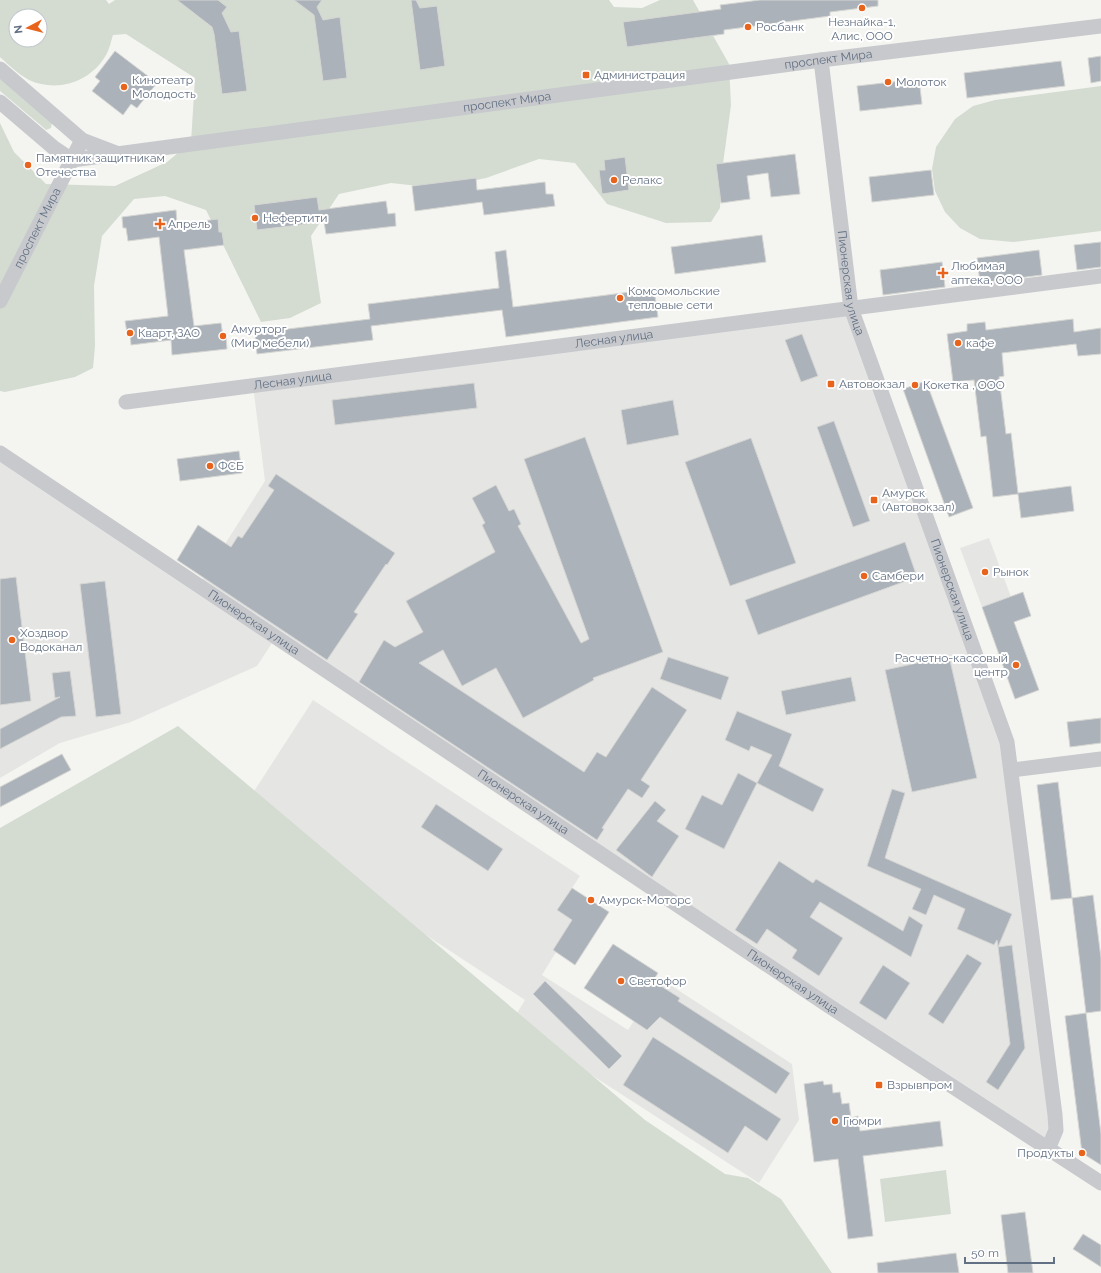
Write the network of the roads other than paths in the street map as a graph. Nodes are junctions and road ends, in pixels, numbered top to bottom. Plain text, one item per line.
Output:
1 (1101, 26) edge
2 (821, 60) junction
3 (0, 69) edge
4 (0, 102) edge
5 (82, 140) junction
6 (119, 154) junction
7 (72, 160) junction
8 (1101, 276) edge
9 (0, 301) edge
10 (851, 308) junction
11 (126, 402) dead end
12 (0, 453) edge
13 (1101, 759) edge
14 (1012, 770) junction
15 (1048, 1149) junction
16 (1101, 1183) edge

1 - 2 street, проспект Мира
2 - 6 street, проспект Мира
2 - 10 street, Пионерская улица
3 - 5 street
4 - 7 street
5 - 6 street
5 - 7 street
6 - 7 street, проспект Мира
7 - 9 street, проспект Мира
8 - 10 street, Лесная улица
10 - 11 street, Лесная улица
10 - 14 street, Пионерская улица
12 - 15 street, Пионерская улица
13 - 14 street
14 - 15 street, Пионерская улица
15 - 16 street, Пионерская улица

